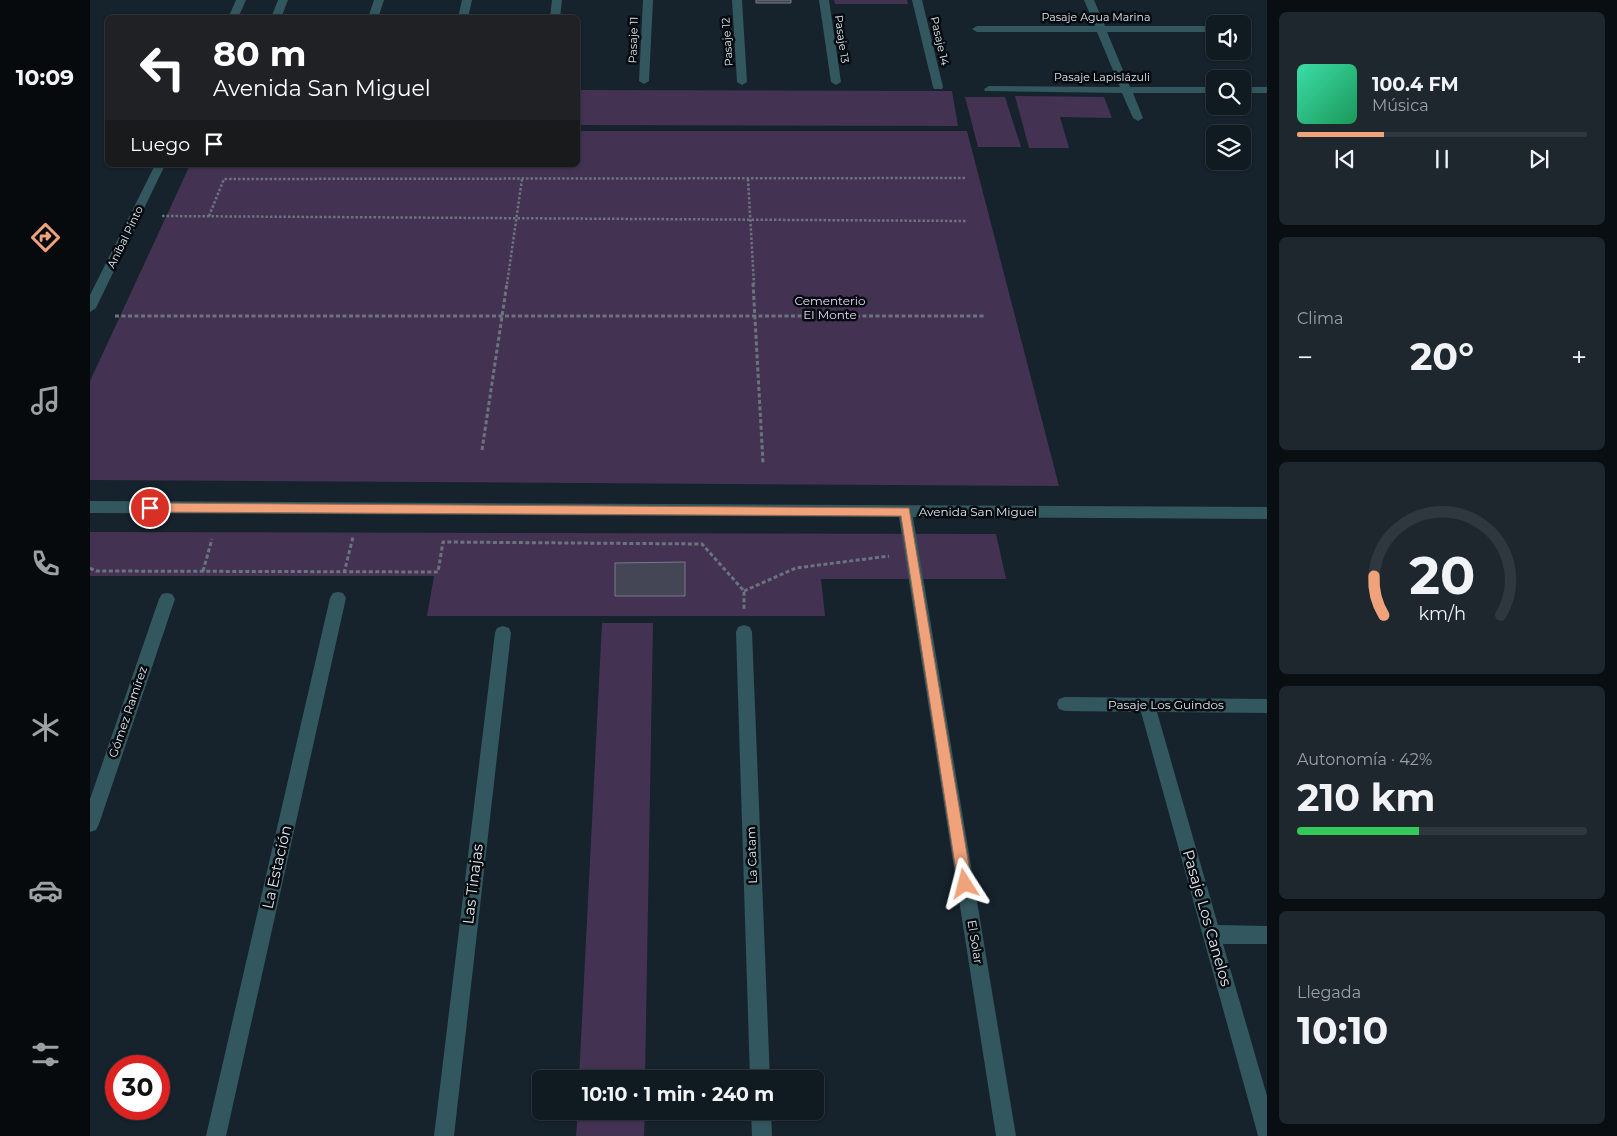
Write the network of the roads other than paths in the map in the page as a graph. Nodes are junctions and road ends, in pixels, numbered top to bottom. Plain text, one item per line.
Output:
1 (242, 0) edge
2 (283, 0) edge
3 (379, 0) edge
4 (467, 0) edge
5 (557, 0) edge
6 (648, 0) edge
7 (737, 0) edge
8 (824, 0) edge
9 (917, 0) edge
10 (1089, 0) edge
11 (234, 15) edge
12 (277, 15) edge
13 (374, 15) edge
14 (464, 15) edge
15 (555, 15) edge
16 (977, 29) dead end
17 (1101, 29) junction
18 (1206, 29) edge
19 (644, 81) dead end
20 (742, 82) dead end
21 (836, 82) dead end
22 (938, 87) dead end
23 (989, 89) dead end
24 (1126, 90) junction
25 (1206, 90) edge
26 (1251, 90) edge
27 (1265, 90) dead end
28 (1138, 118) dead end
29 (159, 167) edge
30 (90, 308) edge
31 (90, 507) edge
32 (905, 511) junction
33 (1267, 513) edge
34 (338, 598) road end
35 (167, 599) dead end
36 (744, 632) dead end
37 (503, 633) dead end
38 (1065, 704) dead end
39 (1147, 705) junction
40 (1267, 706) edge
41 (90, 824) edge
42 (1212, 934) junction
43 (1267, 935) edge
44 (760, 1070) edge
45 (761, 1120) edge
46 (1267, 1132) edge
47 (216, 1136) edge
48 (444, 1136) edge
49 (762, 1136) edge
50 (1006, 1136) edge

1 - 11 street
2 - 12 street
3 - 13 street
4 - 14 street
5 - 15 street
6 - 19 street, Pasaje 11
7 - 20 street, Pasaje 12
8 - 21 street, Pasaje 13
9 - 22 street, Pasaje 14
10 - 17 street
16 - 17 street, Pasaje Agua Marina
17 - 18 street, Pasaje Agua Marina
17 - 24 street
23 - 24 street, Pasaje Lapislázuli
24 - 25 street, Pasaje Lapislázuli
24 - 28 street
26 - 27 street
29 - 30 street, Aníbal Pinto
31 - 32 street, Avenida San Miguel
32 - 33 street, Avenida San Miguel
32 - 50 street, El Solar
34 - 47 street, La Estación
35 - 41 street, Gómez Ramírez
36 - 44 street, La Catam
37 - 48 street, Las Tinajas
38 - 39 street, Pasaje Los Guindos
39 - 40 street, Pasaje Los Guindos
39 - 42 street, Pasaje Los Canelos
42 - 43 street
42 - 46 street, Pasaje Los Canelos
45 - 49 street

